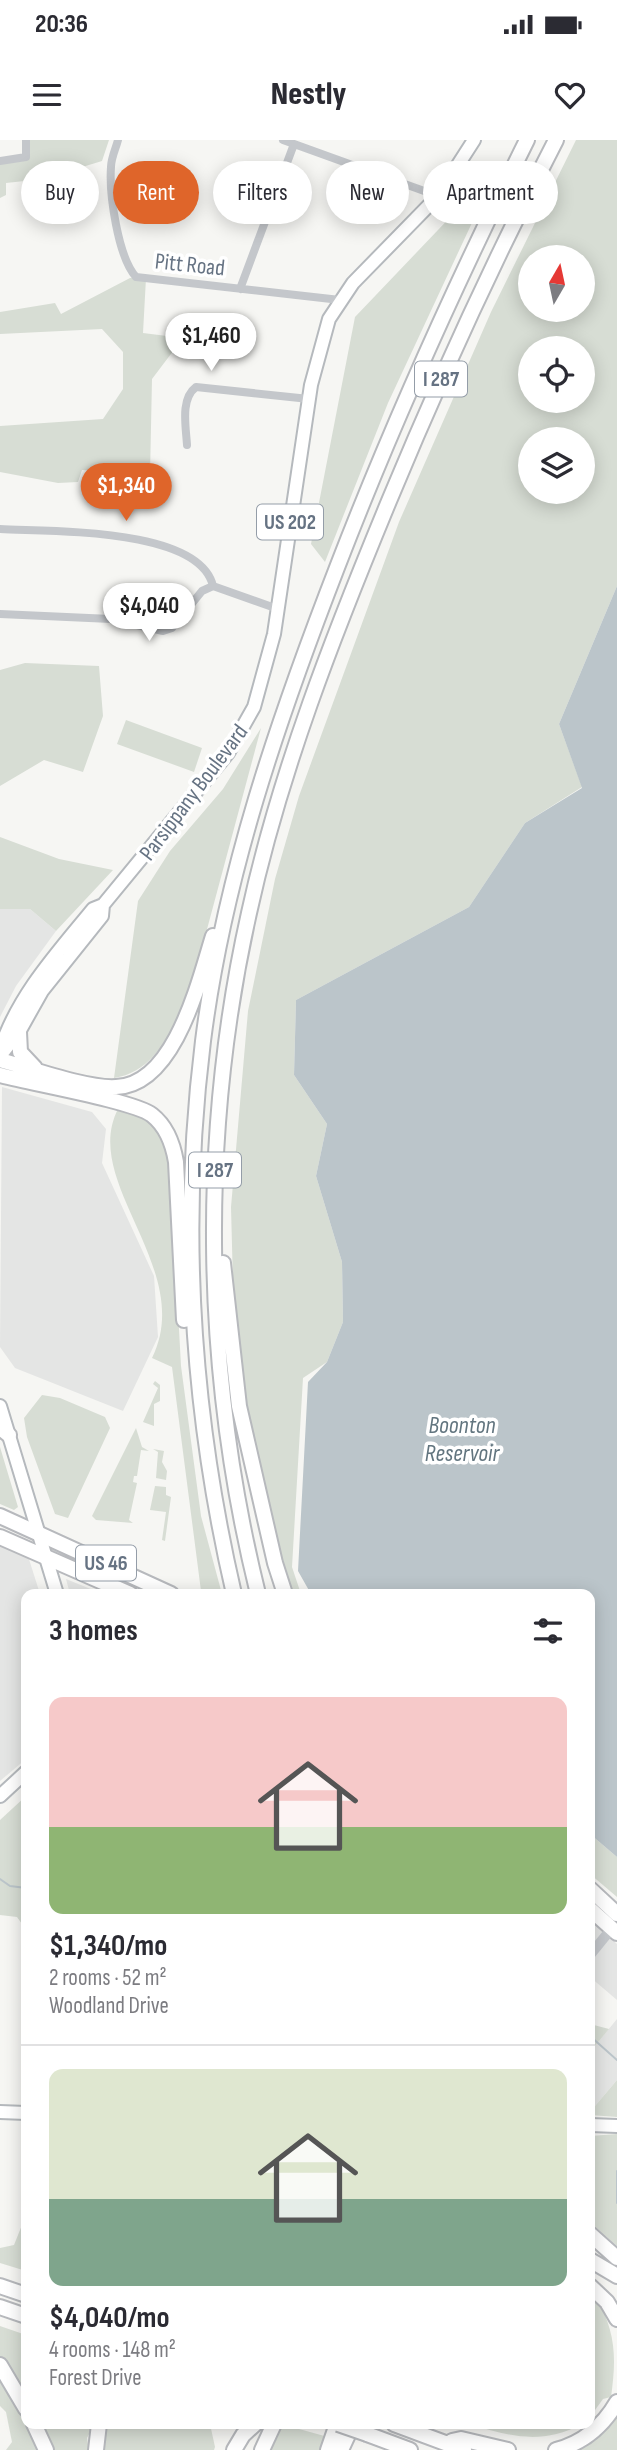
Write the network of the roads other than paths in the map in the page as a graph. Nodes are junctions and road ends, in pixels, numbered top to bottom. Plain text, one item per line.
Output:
1 (26, 140) edge
2 (118, 140) edge
3 (474, 140) edge
4 (556, 140) edge
5 (289, 141) edge
6 (526, 142) edge
7 (0, 161) edge
8 (460, 161) edge
9 (423, 190) edge
10 (423, 211) edge
11 (240, 289) junction
12 (340, 300) junction
13 (309, 399) junction
14 (187, 445) dead end
15 (0, 529) edge
16 (213, 586) junction
17 (278, 609) junction
18 (0, 614) edge
19 (242, 845) junction
20 (103, 905) junction
21 (19, 1032) junction
22 (226, 1042) junction
23 (0, 1056) edge
24 (40, 1070) junction
25 (0, 1075) edge
26 (0, 1406) edge
27 (5, 1431) edge
28 (0, 1516) edge
29 (40, 1534) junction
30 (0, 1537) edge
31 (48, 1559) junction
32 (56, 1589) edge
33 (118, 1589) edge
34 (160, 1589) edge
35 (233, 1589) edge
36 (233, 1589) edge
37 (257, 1589) edge
38 (283, 1589) edge
39 (21, 1777) edge
40 (0, 1796) edge
41 (595, 1894) edge
42 (595, 1913) edge
43 (617, 1914) edge
44 (615, 1931) edge
45 (595, 1950) edge
46 (0, 2112) edge
47 (21, 2112) edge
48 (595, 2125) edge
49 (617, 2126) edge
50 (595, 2239) edge
51 (595, 2249) edge
52 (617, 2260) edge
53 (595, 2263) edge
54 (617, 2276) edge
55 (0, 2286) edge
56 (595, 2291) edge
57 (21, 2293) edge
58 (0, 2307) edge
59 (21, 2314) edge
60 (617, 2319) edge
61 (0, 2365) edge
62 (21, 2401) edge
63 (617, 2402) edge
64 (36, 2429) edge
65 (98, 2429) edge
66 (250, 2429) edge
67 (253, 2429) edge
68 (272, 2429) edge
69 (337, 2429) edge
70 (348, 2429) edge
71 (352, 2429) edge
72 (408, 2429) edge
73 (443, 2442) junction
74 (46, 2449) edge
75 (337, 2449) edge
76 (96, 2450) edge
77 (234, 2450) edge
78 (245, 2450) edge
79 (262, 2450) edge
80 (410, 2450) edge
81 (464, 2450) edge
82 (508, 2450) edge
83 (556, 2450) edge

1 - 7 street
2 - 11 street, Pitt Road
3 - 8 main road, Parsippany Boulevard / US 202
4 - 22 highway, I 287
5 - 9 street
5 - 11 street
6 - 19 highway, I 287
10 - 12 main road, Parsippany Boulevard / US 202
11 - 12 street, Pitt Road
12 - 13 main road, Parsippany Boulevard / US 202
13 - 14 street
13 - 17 main road, Parsippany Boulevard / US 202
15 - 16 street
16 - 17 street
16 - 18 street
17 - 20 main road, Parsippany Boulevard / US 202
19 - 24 highway
19 - 35 highway, I 287
20 - 21 main road, Parsippany Boulevard / US 202
20 - 23 main road, Parsippany Boulevard / US 202
21 - 23 main road, Parsippany Boulevard / US 202
21 - 24 highway
22 - 37 highway, I 287
22 - 38 highway
23 - 24 highway
25 - 36 highway
26 - 27 main road
27 - 29 main road
28 - 29 highway, US 46
29 - 31 main road
29 - 34 highway, US 46
30 - 31 highway, US 46
31 - 32 main road
31 - 33 highway, US 46
39 - 40 main road
41 - 43 highway
42 - 44 highway
44 - 45 street
46 - 47 main road
48 - 49 main road
50 - 52 highway
51 - 52 highway
53 - 54 highway
55 - 57 highway
56 - 60 highway
58 - 59 highway
61 - 62 highway
63 - 83 highway
64 - 74 highway
65 - 76 highway
66 - 77 highway
67 - 78 highway
68 - 79 highway
69 - 75 highway
70 - 75 highway
71 - 80 highway, bridge
72 - 73 highway
73 - 81 highway
73 - 82 highway

